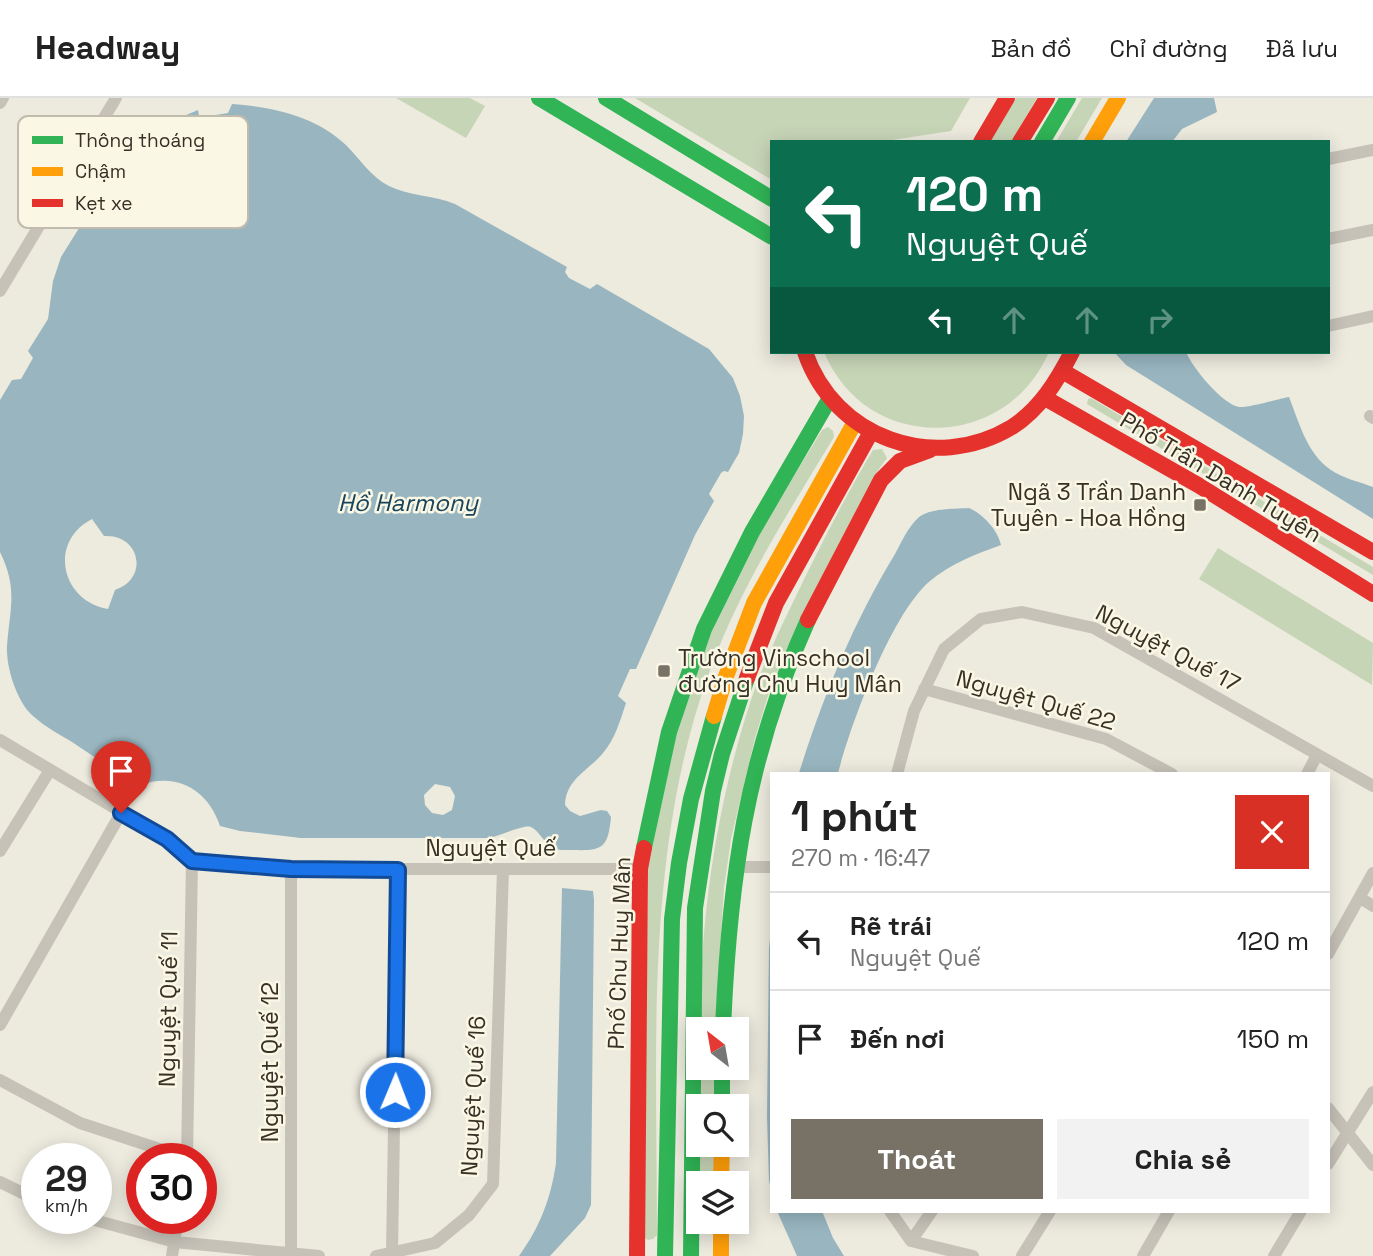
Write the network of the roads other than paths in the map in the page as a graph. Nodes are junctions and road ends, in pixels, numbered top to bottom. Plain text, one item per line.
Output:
1 (3, 98) edge
2 (116, 98) edge
3 (539, 98) edge
4 (606, 98) edge
5 (1007, 98) edge
6 (1047, 98) edge
7 (1068, 98) edge
8 (1118, 98) edge
9 (0, 103) edge
10 (105, 116) edge
11 (982, 140) edge
12 (1021, 140) edge
13 (1043, 140) edge
14 (1093, 140) edge
15 (1373, 150) edge
16 (1330, 159) edge
17 (770, 198) edge
18 (38, 228) edge
19 (1373, 230) edge
20 (770, 236) edge
21 (1330, 239) edge
22 (0, 292) edge
23 (1373, 316) edge
24 (1330, 326) edge
25 (806, 354) edge
26 (1071, 354) edge
27 (1064, 372) junction
28 (830, 398) junction
29 (1045, 398) junction
30 (855, 422) junction
31 (871, 432) junction
32 (930, 450) junction
33 (1373, 552) edge
34 (1373, 594) edge
35 (924, 689) junction
36 (0, 740) edge
37 (1317, 755) junction
38 (50, 770) junction
39 (898, 772) edge
40 (1168, 772) edge
41 (1308, 772) edge
42 (1373, 786) edge
43 (121, 813) junction
44 (0, 850) edge
45 (192, 861) junction
46 (735, 867) junction
47 (770, 867) edge
48 (291, 869) junction
49 (503, 869) junction
50 (640, 869) junction
51 (398, 870) junction
52 (1373, 873) edge
53 (1360, 898) junction
54 (1373, 906) edge
55 (1330, 950) edge
56 (724, 1017) edge
57 (0, 1025) edge
58 (0, 1080) edge
59 (1373, 1092) edge
60 (1330, 1111) edge
61 (1347, 1132) junction
62 (141, 1143) edge
63 (187, 1143) edge
64 (1330, 1161) edge
65 (1373, 1165) edge
66 (0, 1182) edge
67 (21, 1192) edge
68 (891, 1213) edge
69 (931, 1213) edge
70 (1048, 1213) edge
71 (1168, 1213) edge
72 (1300, 1213) edge
73 (112, 1225) edge
74 (176, 1234) edge
75 (721, 1234) edge
76 (911, 1241) junction
77 (175, 1242) junction
78 (291, 1254) junction
79 (392, 1254) junction
80 (665, 1255) edge
81 (172, 1256) edge
82 (318, 1256) edge
83 (376, 1256) edge
84 (636, 1256) edge
85 (650, 1256) edge
86 (679, 1256) edge
87 (691, 1256) edge
88 (721, 1256) edge
89 (973, 1256) edge
90 (1022, 1256) edge
91 (1143, 1256) edge
92 (1274, 1256) edge

1 - 9 street
2 - 10 street
3 - 20 main road
4 - 17 main road
5 - 11 main road
6 - 12 main road
7 - 13 main road
8 - 14 main road
15 - 16 street
18 - 22 street
19 - 21 street
23 - 24 street
25 - 28 main road
26 - 27 main road
27 - 29 main road
27 - 33 main road, Phố Trần Danh Tuyên
28 - 30 main road
28 - 50 main road, Phố Chu Huy Mân
29 - 32 main road
29 - 34 main road, Phố Trần Danh Tuyên
30 - 31 main road
30 - 80 main road
31 - 32 main road
31 - 87 main road
32 - 46 main road
35 - 37 street, Nguyệt Quế 17
35 - 39 street, Nguyệt Quế 17
35 - 40 street, Nguyệt Quế 22
36 - 38 street
37 - 41 street
37 - 42 street, Nguyệt Quế 17
38 - 43 street
38 - 44 street
43 - 45 street
43 - 57 street
45 - 48 street, Nguyệt Quế
45 - 63 street, Nguyệt Quế 11
46 - 47 street
46 - 56 main road
48 - 51 street, Nguyệt Quế
48 - 78 street, Nguyệt Quế 12
49 - 50 street, Nguyệt Quế
49 - 51 street, Nguyệt Quế
49 - 79 street, Nguyệt Quế 16
50 - 84 main road, Phố Chu Huy Mân
51 - 79 street
52 - 53 street
53 - 54 street
53 - 55 street
58 - 62 street
59 - 61 street
60 - 61 street
61 - 64 street
61 - 65 street
66 - 67 street
68 - 76 street
69 - 76 street
70 - 90 street
71 - 91 street
72 - 92 street
73 - 77 street
74 - 77 street
75 - 88 main road
76 - 89 street
77 - 78 street
77 - 81 street
78 - 82 street
79 - 83 street, Nguyệt Quế 16
80 - 85 main road
80 - 86 main road

